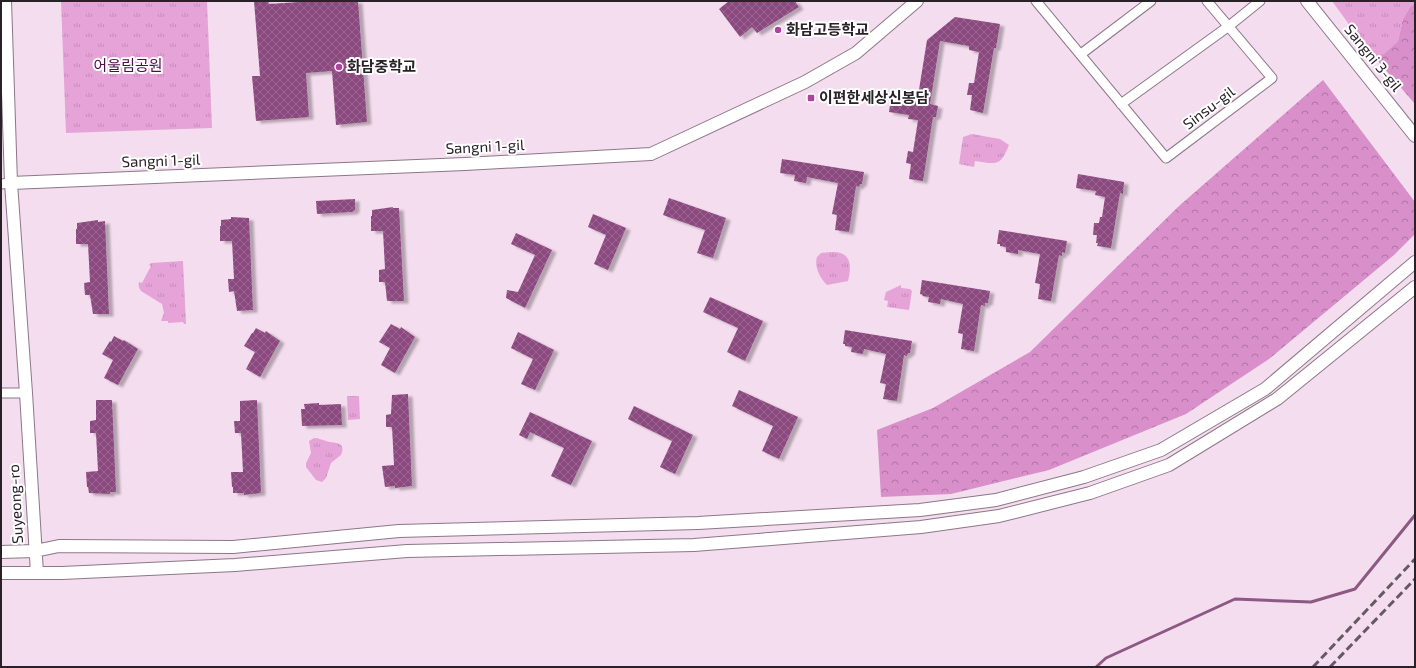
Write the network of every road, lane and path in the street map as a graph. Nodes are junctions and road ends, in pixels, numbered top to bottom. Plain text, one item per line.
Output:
1 (5, 1) edge
2 (917, 1) edge
3 (1036, 1) edge
4 (1151, 1) edge
5 (1207, 1) edge
6 (1260, 1) edge
7 (1306, 1) edge
8 (1229, 26) junction
9 (1081, 54) junction
10 (1120, 104) junction
11 (1415, 136) edge
12 (6, 184) edge
13 (1415, 262) edge
14 (1415, 287) edge
15 (1, 393) edge
16 (26, 393) junction
17 (1, 552) edge
18 (35, 552) junction
19 (1, 573) edge
20 (37, 573) junction

1 - 12 main road, Suyeong-ro
2 - 12 main road, Sangni 1-gil
3 - 9 street, Sinsu-gil
4 - 9 street
5 - 8 street, Sinsu-gil
6 - 8 street
7 - 11 main road, Sangni 3-gil
8 - 10 street
8 - 10 street, Sinsu-gil
9 - 10 street, Sinsu-gil
12 - 16 main road, Suyeong-ro
13 - 18 main road
14 - 20 main road
15 - 16 street
16 - 18 main road, Suyeong-ro
17 - 18 main road
18 - 20 main road, Suyeong-ro
19 - 20 main road

